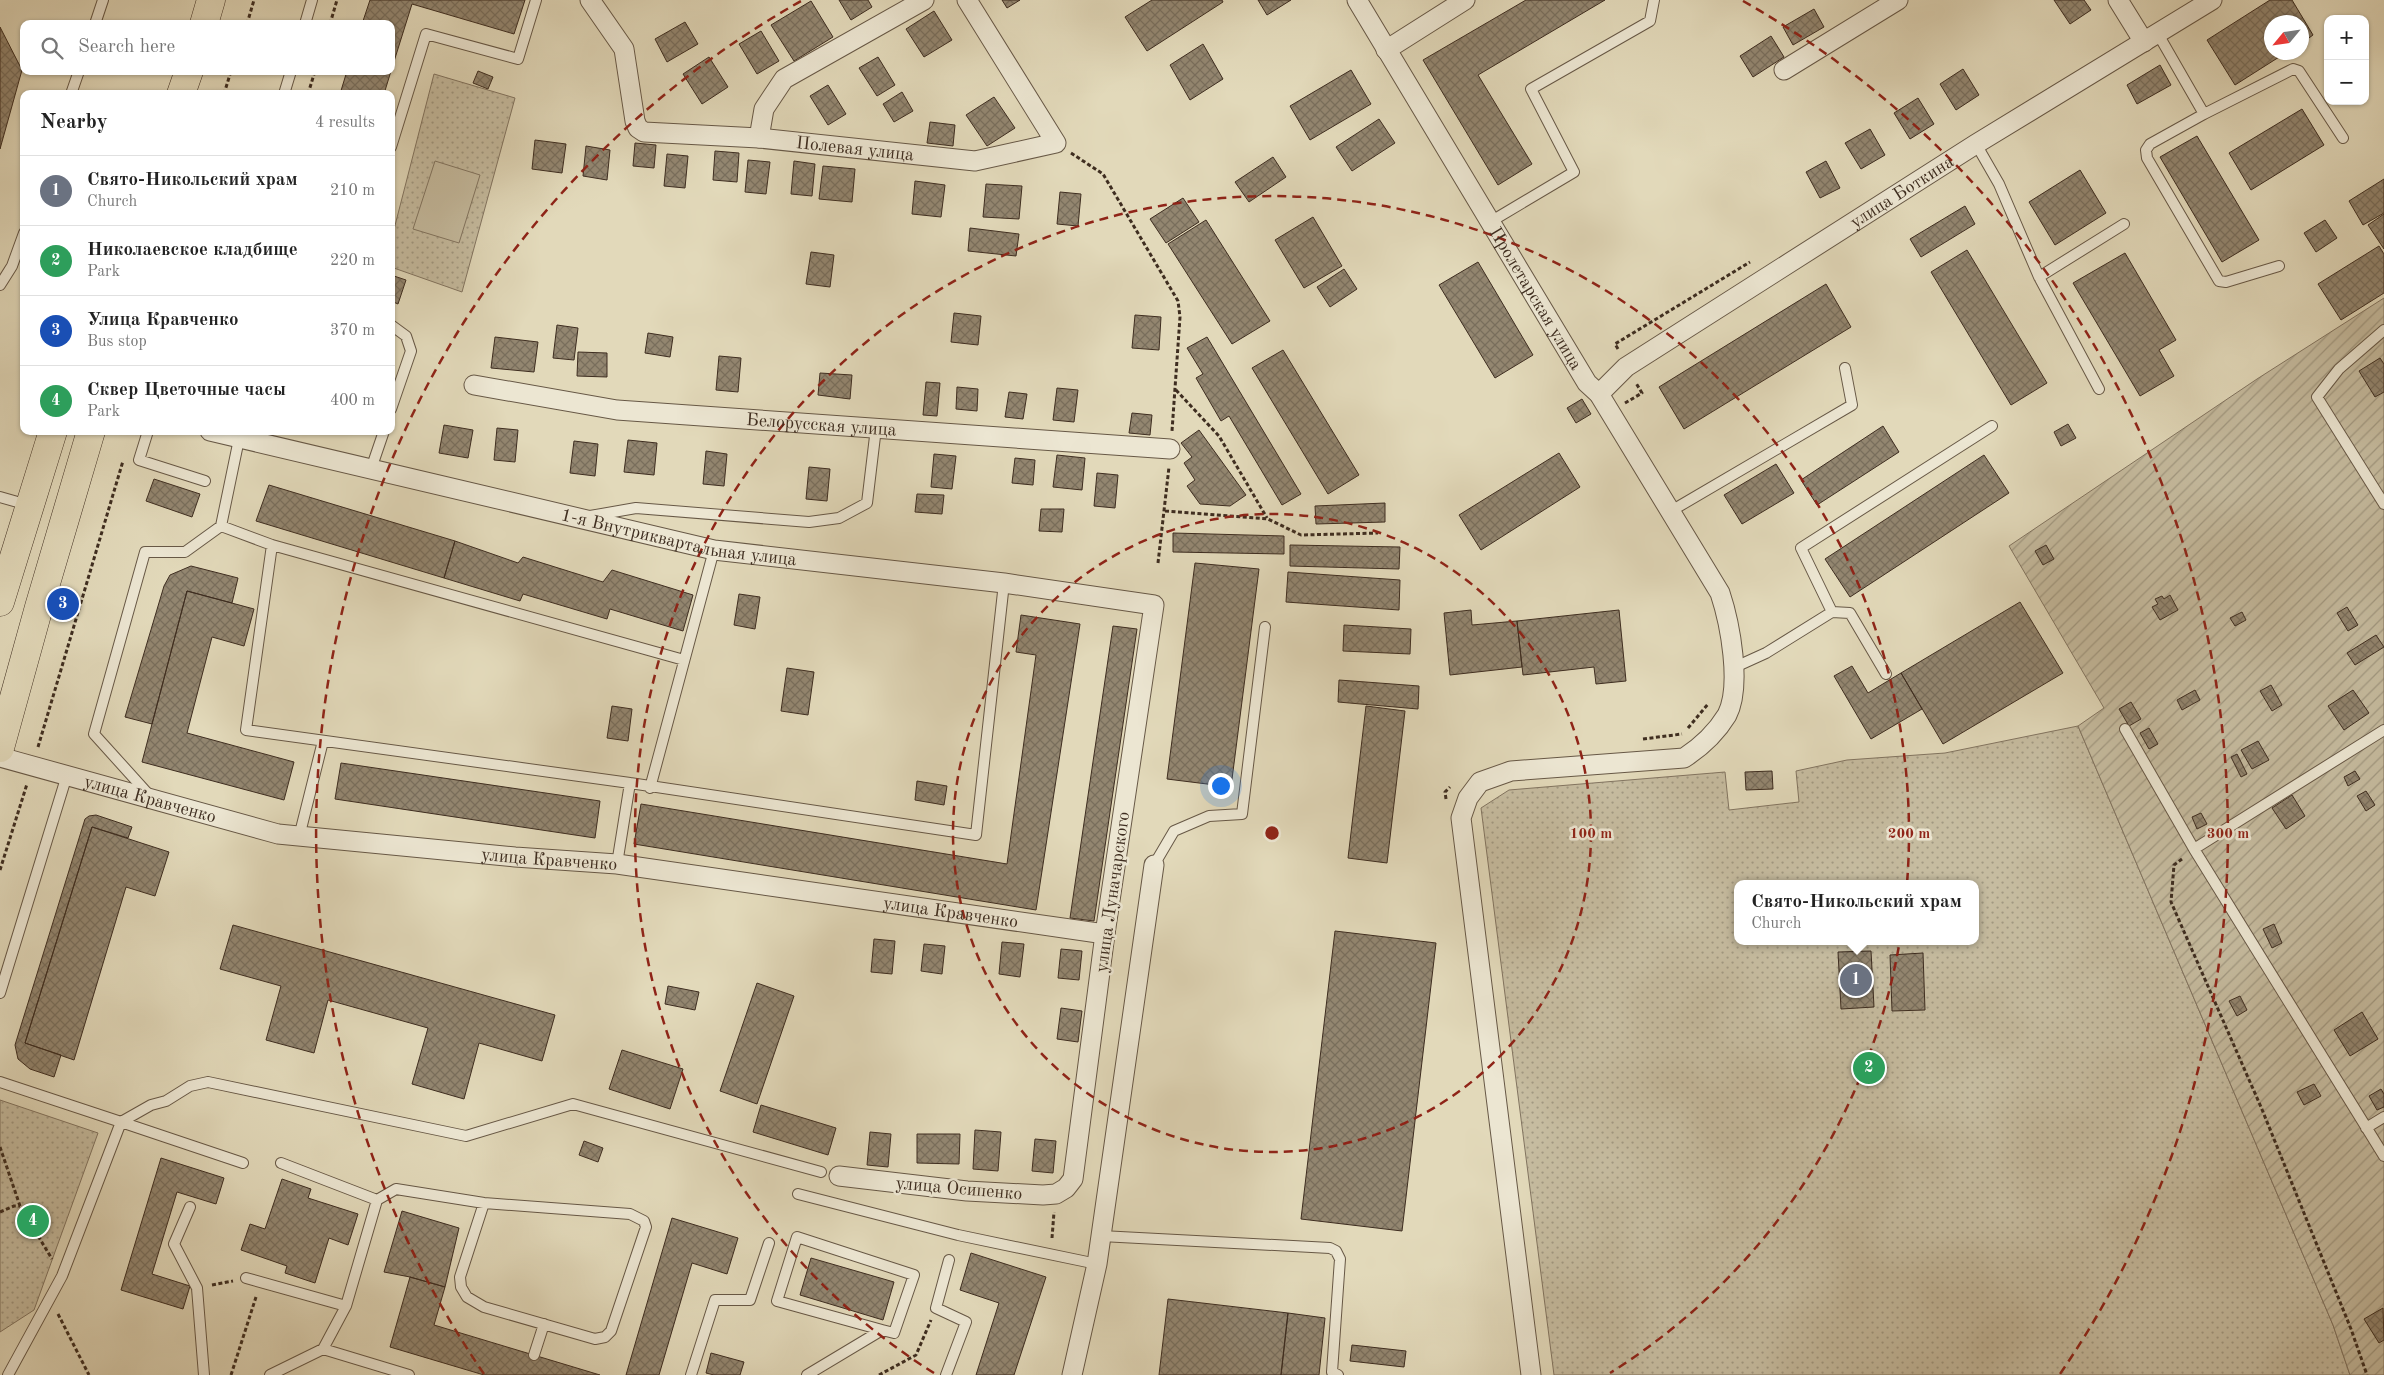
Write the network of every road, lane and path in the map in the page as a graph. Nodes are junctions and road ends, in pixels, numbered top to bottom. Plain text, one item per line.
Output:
1 (103, 0) edge
2 (211, 0) edge
3 (254, 0) edge
4 (312, 0) edge
5 (338, 0) edge
6 (536, 0) edge
7 (590, 0) edge
8 (924, 0) edge
9 (967, 0) edge
10 (1357, 0) edge
11 (1465, 0) edge
12 (1654, 0) edge
13 (1898, 0) edge
14 (2118, 0) edge
15 (2212, 0) edge
16 (96, 20) edge
17 (205, 20) edge
18 (248, 20) edge
19 (306, 20) edge
20 (331, 20) edge
21 (2151, 38) junction
22 (1386, 50) junction
23 (1784, 70) dead end
24 (78, 75) edge
25 (187, 75) edge
26 (231, 75) edge
27 (290, 75) edge
28 (314, 75) edge
29 (72, 90) edge
30 (182, 90) edge
31 (225, 90) edge
32 (285, 90) edge
33 (309, 90) edge
34 (2204, 114) junction
35 (395, 134) edge
36 (759, 138) junction
37 (2343, 138) dead end
38 (1056, 143) junction
39 (1976, 144) junction
40 (1490, 222) junction
41 (2124, 224) dead end
42 (20, 244) edge
43 (1751, 261) dead end
44 (0, 264) edge
45 (12, 266) junction
46 (2279, 266) dead end
47 (2039, 277) junction
48 (0, 285) edge
49 (395, 328) edge
50 (2384, 330) edge
51 (1626, 366) junction
52 (1845, 368) dead end
53 (474, 385) dead end
54 (2099, 389) dead end
55 (1176, 390) junction
56 (1599, 394) junction
57 (395, 397) edge
58 (1610, 412) junction
59 (1992, 426) dead end
60 (876, 428) junction
61 (52, 435) edge
62 (90, 435) edge
63 (147, 435) edge
64 (224, 435) edge
65 (383, 435) edge
66 (239, 439) junction
67 (1170, 450) junction
68 (124, 460) dead end
69 (371, 469) junction
70 (205, 480) dead end
71 (0, 497) edge
72 (2384, 504) edge
73 (30, 505) junction
74 (1165, 511) junction
75 (1671, 511) junction
76 (582, 518) junction
77 (1268, 519) junction
78 (222, 526) junction
79 (1378, 533) dead end
80 (272, 545) junction
81 (714, 550) junction
82 (1158, 563) dead end
83 (1004, 584) junction
84 (0, 602) edge
85 (1154, 605) joint
86 (1832, 612) junction
87 (1265, 627) dead end
88 (684, 660) junction
89 (1733, 668) junction
90 (1886, 674) dead end
91 (1711, 701) dead end
92 (2125, 729) dead end
93 (2384, 730) edge
94 (1635, 740) dead end
95 (323, 741) junction
96 (0, 748) edge
97 (0, 757) edge
98 (33, 766) junction
99 (67, 775) junction
100 (1456, 780) dead end
101 (630, 783) junction
102 (650, 788) junction
103 (154, 801) junction
104 (1446, 802) dead end
105 (299, 837) junction
106 (2194, 849) junction
107 (617, 864) junction
108 (1154, 865) joint
109 (0, 870) edge
110 (1105, 934) junction
111 (0, 993) edge
112 (0, 1082) edge
113 (2384, 1117) edge
114 (121, 1122) junction
115 (2366, 1128) junction
116 (0, 1147) edge
117 (2384, 1156) edge
118 (242, 1163) dead end
119 (281, 1163) dead end
120 (830, 1174) joint
121 (798, 1194) dead end
122 (1056, 1194) junction
123 (377, 1200) junction
124 (484, 1203) junction
125 (20, 1206) junction
126 (190, 1207) dead end
127 (0, 1212) edge
128 (1101, 1236) junction
129 (769, 1243) dead end
130 (1051, 1253) junction
131 (949, 1260) dead end
132 (1097, 1264) junction
133 (62, 1276) junction
134 (246, 1278) joint
135 (261, 1283) junction
136 (197, 1288) junction
137 (51, 1300) junction
138 (346, 1306) junction
139 (936, 1308) junction
140 (544, 1324) junction
141 (882, 1330) junction
142 (323, 1349) junction
143 (534, 1355) dead end
144 (8, 1375) edge
145 (89, 1375) edge
146 (204, 1375) edge
147 (231, 1375) edge
148 (270, 1375) edge
149 (409, 1375) edge
150 (691, 1375) edge
151 (807, 1375) edge
152 (879, 1375) edge
153 (946, 1375) edge
154 (1072, 1375) edge
155 (1338, 1375) edge
156 (1531, 1375) edge
157 (2367, 1375) edge

1 - 16 lane
2 - 17 main road
3 - 18 path
4 - 19 lane
5 - 20 path
6 - 35 lane
7 - 36 street, Полевая улица
8 - 36 street
9 - 38 street
10 - 22 street, Пролетарская улица
11 - 22 street
12 - 40 lane
13 - 23 street
14 - 21 street
15 - 21 street, улица Боткина
21 - 34 lane
21 - 39 street, улица Боткина
22 - 40 street, Пролетарская улица
24 - 29 lane
25 - 30 main road
26 - 31 path
27 - 32 lane
28 - 33 path
34 - 37 lane
34 - 46 lane
36 - 38 street, Полевая улица
38 - 55 path
39 - 47 lane
39 - 51 street, улица Боткина
40 - 56 street, Пролетарская улица
41 - 47 lane
42 - 45 lane
43 - 51 path
44 - 45 lane
45 - 48 lane
47 - 54 lane
49 - 57 lane
50 - 72 lane
51 - 56 street, улица Боткина
51 - 58 path
52 - 75 lane
53 - 60 street, Белорусская улица
55 - 67 path
55 - 77 path
56 - 58 street, Пролетарская улица
58 - 75 street, Пролетарская улица
59 - 86 lane
60 - 67 street, Белорусская улица
60 - 76 lane
61 - 73 main road
62 - 96 main road
63 - 70 lane
64 - 66 street, 1-я Внутриквартальная улица
65 - 69 lane
66 - 69 street, 1-я Внутриквартальная улица
66 - 78 lane
67 - 74 path
68 - 98 path
69 - 76 street, 1-я Внутриквартальная улица
71 - 73 lane
73 - 84 main road
74 - 77 path
74 - 82 path
75 - 89 street, Пролетарская улица
76 - 81 street, 1-я Внутриквартальная улица
77 - 79 path
78 - 80 lane
78 - 103 lane
80 - 88 lane
80 - 95 lane
81 - 83 street, 1-я Внутриквартальная улица
81 - 88 lane
83 - 85 street, 1-я Внутриквартальная улица
83 - 102 lane
85 - 110 street, улица Луначарского
86 - 89 lane
86 - 90 lane
87 - 108 lane
88 - 102 lane
89 - 156 street, Пролетарская улица
91 - 94 path
92 - 106 lane
93 - 106 lane
95 - 101 lane
95 - 105 lane
97 - 98 street, улица Кравченко
98 - 99 street, улица Кравченко
98 - 109 path
99 - 103 street, улица Кравченко
99 - 111 lane
100 - 104 path
101 - 102 lane
101 - 107 lane
103 - 105 street, улица Кравченко
105 - 107 street, улица Кравченко
106 - 115 lane
106 - 157 path
107 - 110 street, улица Кравченко
108 - 128 street
110 - 122 street, улица Луначарского
112 - 114 lane
113 - 115 lane
114 - 118 lane
114 - 120 lane
114 - 133 lane
115 - 117 lane
116 - 125 path
119 - 123 lane
120 - 122 street, улица Осипенко
121 - 130 lane
122 - 130 path
123 - 124 lane
123 - 138 lane
124 - 140 lane
124 - 140 lane
125 - 127 path
125 - 133 path
126 - 136 lane
128 - 132 street
128 - 155 lane
129 - 150 lane
130 - 132 lane
131 - 139 lane
132 - 154 street
133 - 137 lane
134 - 135 lane
134 - 136 path
135 - 138 lane
135 - 147 path
136 - 146 lane
137 - 144 lane
137 - 145 path
138 - 142 lane
139 - 152 path
139 - 153 lane
140 - 143 lane
141 - 141 lane
141 - 151 lane
142 - 148 lane
142 - 149 lane

